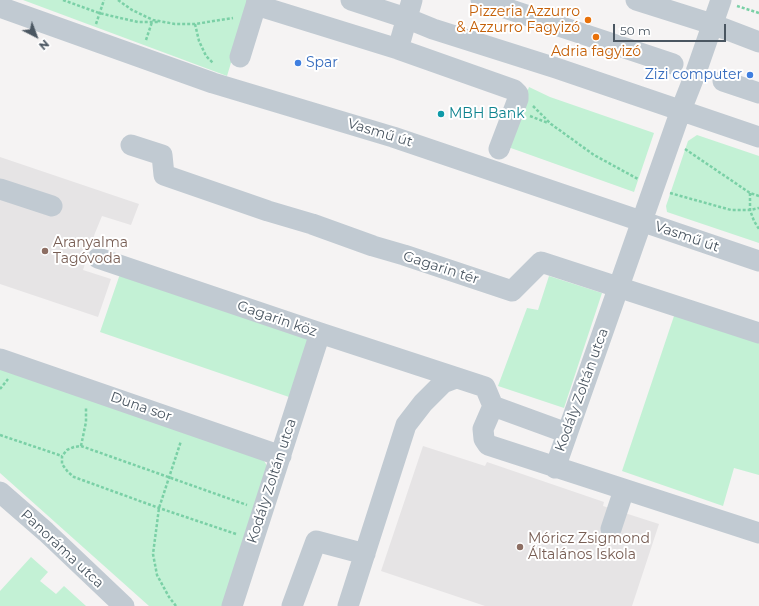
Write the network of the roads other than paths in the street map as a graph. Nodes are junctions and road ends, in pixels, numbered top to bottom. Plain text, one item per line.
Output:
1 (351, 0) edge
2 (481, 0) edge
3 (636, 0) edge
4 (726, 2) edge
5 (256, 3) edge
6 (0, 7) edge
7 (409, 9) edge
8 (712, 24) junction
9 (759, 42) edge
10 (398, 49) junction
11 (240, 57) dead end
12 (673, 64) dead end
13 (723, 82) dead end
14 (759, 93) edge
15 (681, 110) junction
16 (759, 137) edge
17 (131, 145) dead end
18 (499, 149) dead end
19 (0, 189) edge
20 (52, 206) dead end
21 (642, 222) junction
22 (98, 258) dead end
23 (759, 261) edge
24 (618, 288) junction
25 (759, 333) edge
26 (320, 334) junction
27 (0, 359) edge
28 (456, 378) junction
29 (493, 406) junction
30 (567, 433) junction
31 (281, 456) junction
32 (555, 468) junction
33 (624, 490) junction
34 (0, 492) edge
35 (611, 529) dead end
36 (759, 533) edge
37 (365, 554) junction
38 (124, 606) edge
39 (232, 606) edge
40 (292, 606) edge
41 (348, 606) edge

1 - 7 street
2 - 12 street
3 - 8 street
4 - 8 street, Kodály Zoltán utca
5 - 10 street
5 - 11 street
6 - 21 street, Vasmű út
7 - 10 street
7 - 15 street
8 - 9 street
8 - 15 street, Kodály Zoltán utca
10 - 18 street
13 - 14 street
15 - 16 street
15 - 21 street, Kodály Zoltán utca
17 - 24 street, Gagarin tér
19 - 20 street
21 - 23 street, Vasmű út
21 - 24 street, Kodály Zoltán utca
22 - 26 street, Gagarin köz
24 - 25 street, Gagarin tér
24 - 30 street, Kodály Zoltán utca
26 - 28 street, Gagarin köz
26 - 31 street, Kodály Zoltán utca
27 - 31 street, Duna sor
28 - 29 street
28 - 37 street
29 - 30 street
29 - 32 street
30 - 32 street, Kodály Zoltán utca
31 - 39 street, Kodály Zoltán utca
32 - 33 street, Kodály Zoltán utca
33 - 35 street
33 - 36 street, Kodály Zoltán utca
34 - 38 street, Panoráma utca
37 - 40 street
37 - 41 street

